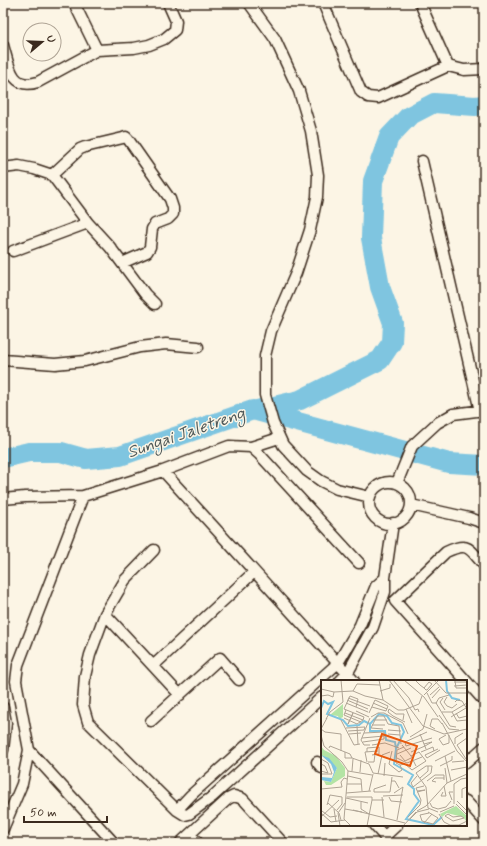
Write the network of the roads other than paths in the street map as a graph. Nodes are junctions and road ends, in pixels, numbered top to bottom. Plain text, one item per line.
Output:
1 (74, 3) edge
2 (168, 3) edge
3 (249, 3) edge
4 (323, 3) edge
5 (420, 3) edge
6 (3, 46) edge
7 (97, 50) junction
8 (448, 66) junction
9 (484, 69) edge
10 (422, 161) dead end
11 (3, 168) edge
12 (52, 175) junction
13 (88, 223) junction
14 (13, 251) dead end
15 (122, 263) junction
16 (155, 304) dead end
17 (198, 347) dead end
18 (3, 360) edge
19 (482, 411) edge
20 (280, 438) junction
21 (251, 447) junction
22 (163, 472) junction
23 (397, 483) junction
24 (83, 496) junction
25 (370, 497) junction
26 (3, 499) edge
27 (411, 505) junction
28 (393, 523) junction
29 (484, 523) edge
30 (154, 550) dead end
31 (359, 563) dead end
32 (484, 565) edge
33 (254, 572) junction
34 (384, 578) junction
35 (105, 614) junction
36 (338, 663) junction
37 (152, 666) junction
38 (351, 677) edge
39 (457, 678) edge
40 (239, 680) dead end
41 (467, 687) edge
42 (180, 695) junction
43 (321, 698) edge
44 (484, 701) edge
45 (3, 707) edge
46 (151, 721) dead end
47 (484, 747) edge
48 (3, 750) edge
49 (29, 750) junction
50 (467, 762) edge
51 (467, 802) edge
52 (177, 810) junction
53 (484, 821) edge
54 (375, 826) edge
55 (396, 826) edge
56 (3, 829) edge
57 (190, 834) junction
58 (387, 840) edge
59 (111, 842) edge
60 (180, 843) edge
61 (198, 843) edge
62 (283, 843) edge

1 - 7 street
2 - 7 street
3 - 20 street
4 - 8 street
5 - 8 street
6 - 7 street
8 - 9 street
10 - 19 street
11 - 12 street
12 - 13 street
12 - 15 street
13 - 14 street
13 - 15 street
15 - 16 street
17 - 18 street
19 - 23 street
20 - 21 street
20 - 25 street
21 - 22 street
21 - 31 street
22 - 24 street
22 - 33 street
23 - 25 street
23 - 27 street
24 - 26 street
24 - 49 street
25 - 28 street
27 - 28 street
27 - 29 street
28 - 34 street
30 - 35 street
32 - 39 street
33 - 36 street
33 - 37 street
34 - 36 street
34 - 38 street
35 - 37 street
35 - 52 street
36 - 38 street
36 - 52 street
37 - 42 street
40 - 42 street
41 - 44 street
42 - 46 street
43 - 52 street
45 - 48 street
47 - 50 street
49 - 56 street
49 - 59 street
51 - 53 street
54 - 58 street
55 - 58 street
57 - 60 street
57 - 61 street
57 - 62 street

